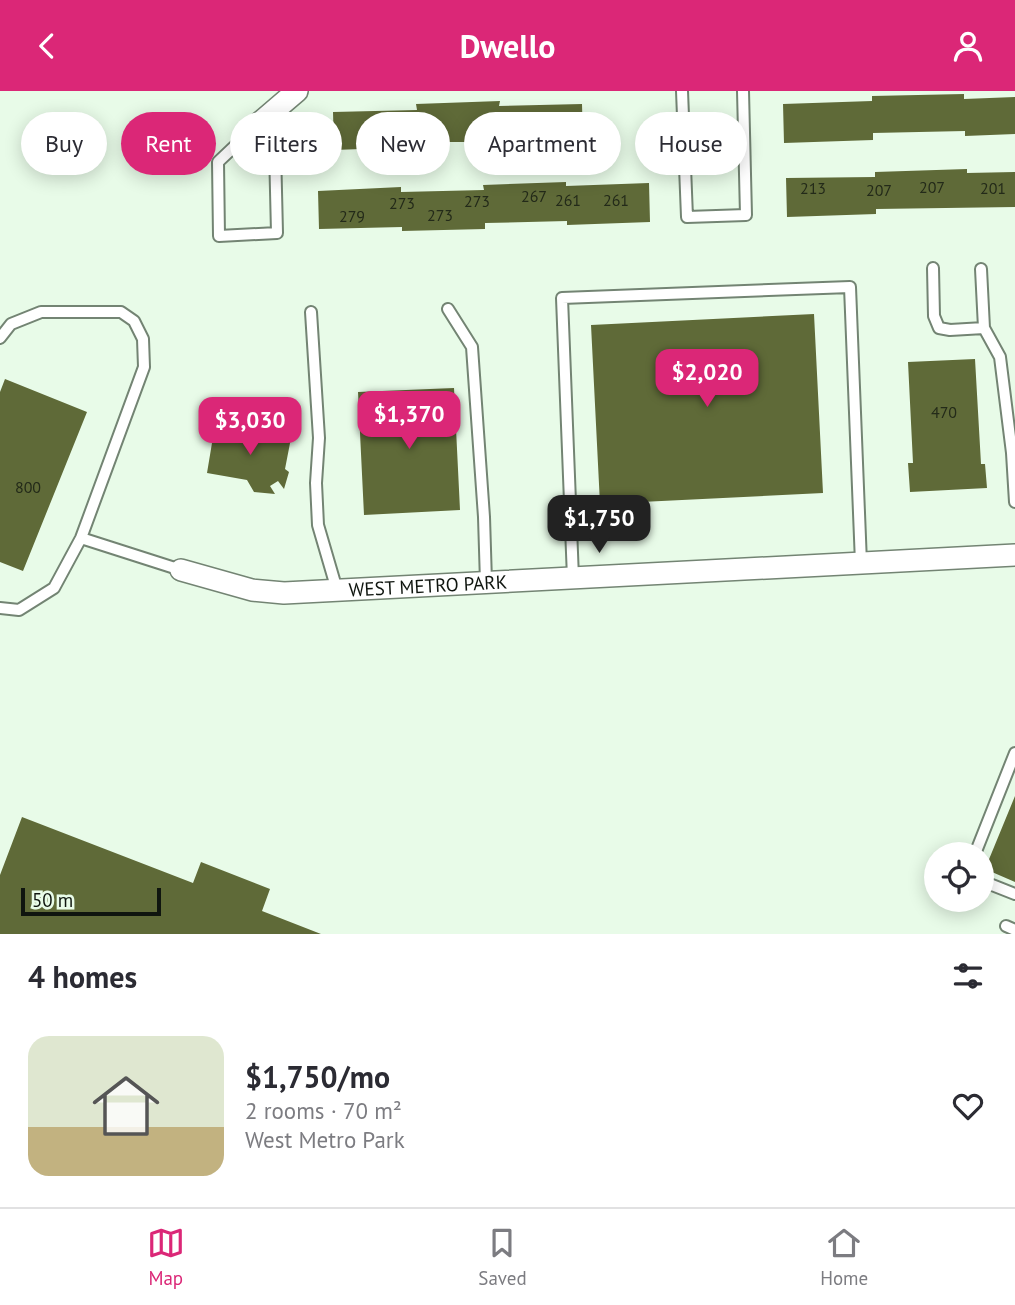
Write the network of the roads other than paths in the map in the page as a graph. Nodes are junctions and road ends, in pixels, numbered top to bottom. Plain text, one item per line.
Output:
1 (297, 91) edge
2 (682, 91) edge
3 (743, 91) edge
4 (272, 112) edge
5 (256, 126) joint
6 (933, 268) dead end
7 (981, 269) dead end
8 (448, 309) dead end
9 (311, 312) dead end
10 (984, 328) junction
11 (0, 338) edge
12 (1015, 502) edge
13 (81, 538) junction
14 (1015, 555) edge
15 (861, 563) junction
16 (181, 570) joint
17 (573, 578) junction
18 (486, 582) junction
19 (337, 590) junction
20 (0, 608) edge
21 (1015, 753) edge
22 (980, 842) edge
23 (994, 886) edge
24 (1015, 894) edge

1 - 4 street
2 - 3 lane
5 - 5 lane
6 - 10 lane
7 - 10 lane
8 - 18 lane
9 - 19 lane
10 - 12 lane
11 - 13 lane
13 - 16 lane
13 - 20 lane
14 - 15 street, WEST METRO PARK
15 - 17 street, WEST METRO PARK
15 - 17 lane
16 - 19 street, WEST METRO PARK
17 - 18 street, WEST METRO PARK
18 - 19 street, WEST METRO PARK
21 - 22 lane
23 - 24 lane

